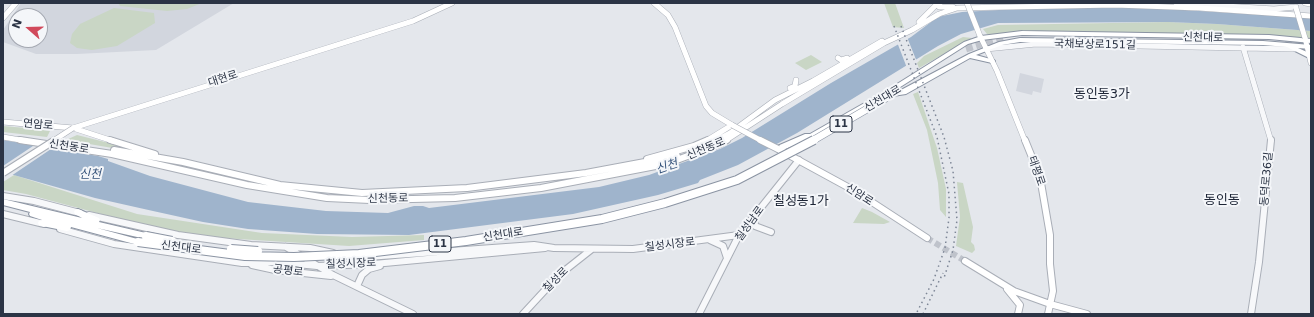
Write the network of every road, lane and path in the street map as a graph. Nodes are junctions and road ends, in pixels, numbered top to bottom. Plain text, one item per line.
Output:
1 (16, 3) edge
2 (452, 3) edge
3 (654, 3) edge
4 (939, 3) edge
5 (967, 3) edge
6 (1059, 3) edge
7 (1112, 3) edge
8 (1176, 3) edge
9 (1305, 3) edge
10 (1310, 4) edge
11 (10, 5) edge
12 (958, 6) junction
13 (1296, 6) edge
14 (1311, 14) edge
15 (3, 18) edge
16 (922, 22) junction
17 (980, 37) junction
18 (1003, 39) junction
19 (1284, 41) junction
20 (1309, 46) edge
21 (1243, 47) junction
22 (873, 49) junction
23 (986, 49) junction
24 (1297, 50) junction
25 (967, 51) junction
26 (992, 61) junction
27 (1311, 63) edge
28 (796, 80) dead end
29 (813, 81) junction
30 (918, 90) dead end
31 (903, 92) junction
32 (888, 94) junction
33 (753, 115) junction
34 (3, 122) edge
35 (732, 125) junction
36 (73, 128) junction
37 (818, 131) dead end
38 (3, 133) edge
39 (3, 137) edge
40 (778, 149) junction
41 (799, 160) junction
42 (183, 162) junction
43 (617, 167) junction
44 (3, 173) edge
45 (586, 173) junction
46 (507, 193) junction
47 (362, 194) junction
48 (3, 196) edge
49 (455, 198) junction
50 (3, 202) edge
51 (3, 207) edge
52 (78, 212) junction
53 (3, 214) edge
54 (754, 216) junction
55 (42, 223) junction
56 (771, 232) dead end
57 (148, 233) junction
58 (120, 234) junction
59 (739, 235) junction
60 (927, 238) tunnel mouth
61 (708, 240) junction
62 (285, 247) junction
63 (554, 248) junction
64 (592, 249) junction
65 (727, 260) junction
66 (965, 261) tunnel mouth
67 (276, 262) junction
68 (390, 262) junction
69 (242, 263) junction
70 (317, 266) junction
71 (334, 276) junction
72 (1003, 284) junction
73 (358, 286) junction
74 (1050, 304) junction
75 (413, 314) edge
76 (523, 314) edge
77 (698, 314) edge
78 (1018, 314) edge
79 (1048, 314) edge
80 (1087, 314) edge
81 (1251, 314) edge

1 - 11 main road
2 - 36 main road, 대현로
3 - 35 main road
4 - 12 main road
4 - 16 main road
5 - 17 main road, 태평로, bridge
6 - 12 main road, 신천동로
7 - 14 main road, 신천동로
8 - 13 street
9 - 10 main road
11 - 15 main road
12 - 16 main road, 신천동로
13 - 20 main road, bridge
14 - 16 main road, 신천동로
16 - 22 main road, 신천동로
17 - 18 highway
17 - 23 main road, 태평로
17 - 25 highway
18 - 19 highway
18 - 23 highway
19 - 20 highway
19 - 24 highway
20 - 24 highway
20 - 27 main road
21 - 23 street, 국채보상로151길
21 - 24 street, 국채보상로151길
21 - 81 street, 동덕로36길
22 - 29 main road, 신천동로
22 - 29 main road
22 - 46 main road, 신천동로
23 - 25 highway
23 - 26 main road, 태평로
25 - 26 highway
25 - 31 highway
25 - 32 highway, 신천대로
25 - 32 highway
26 - 74 main road, 태평로
28 - 33 main road
29 - 33 main road, 신천동로
30 - 31 highway
31 - 32 highway
32 - 57 highway, 신천대로 / 11, bridge
32 - 58 highway, 신천대로 / 11, bridge
33 - 43 main road, 신천동로
34 - 36 main road, 연암로
35 - 40 main road, 신암로, bridge
35 - 43 main road
36 - 42 main road
36 - 44 main road, 대현로, bridge
37 - 40 highway
38 - 42 main road, 신천동로
39 - 49 main road, 신천동로
40 - 41 main road, 신암로, bridge
41 - 54 street, 칠성남로
41 - 60 main road, 신암로
42 - 47 main road, 신천동로
43 - 45 main road, 신천동로
45 - 46 main road
45 - 47 main road, 신천동로
46 - 49 main road, 신천동로
47 - 49 main road
48 - 52 street, 칠성시장로
50 - 58 highway, 신천대로
51 - 58 highway, 신천대로
52 - 57 street, 칠성시장로
52 - 58 highway
53 - 55 street, 칠성시장로
54 - 56 street
54 - 59 street, 칠성남로
55 - 58 highway
55 - 69 street, 칠성시장로
57 - 58 highway, 신천대로
57 - 62 street, 칠성시장로
59 - 61 street, 칠성시장로
59 - 65 street, 칠성남로
61 - 64 street, 칠성시장로
61 - 65 street
62 - 63 street, 칠성시장로
62 - 67 street
62 - 70 street, 공평로
63 - 64 street, 칠성시장로
63 - 68 street, 칠성시장로
64 - 76 street, 칠성로
65 - 77 street, 칠성남로
66 - 72 main road
67 - 69 street, 칠성시장로
67 - 70 street, 칠성시장로
68 - 70 street, 칠성시장로
68 - 73 street
69 - 71 street, 공평로
70 - 71 street, 공평로
71 - 73 street, 공평로
72 - 74 main road
72 - 78 main road
73 - 75 street, 공평로
74 - 79 main road, 태평로
74 - 80 main road

